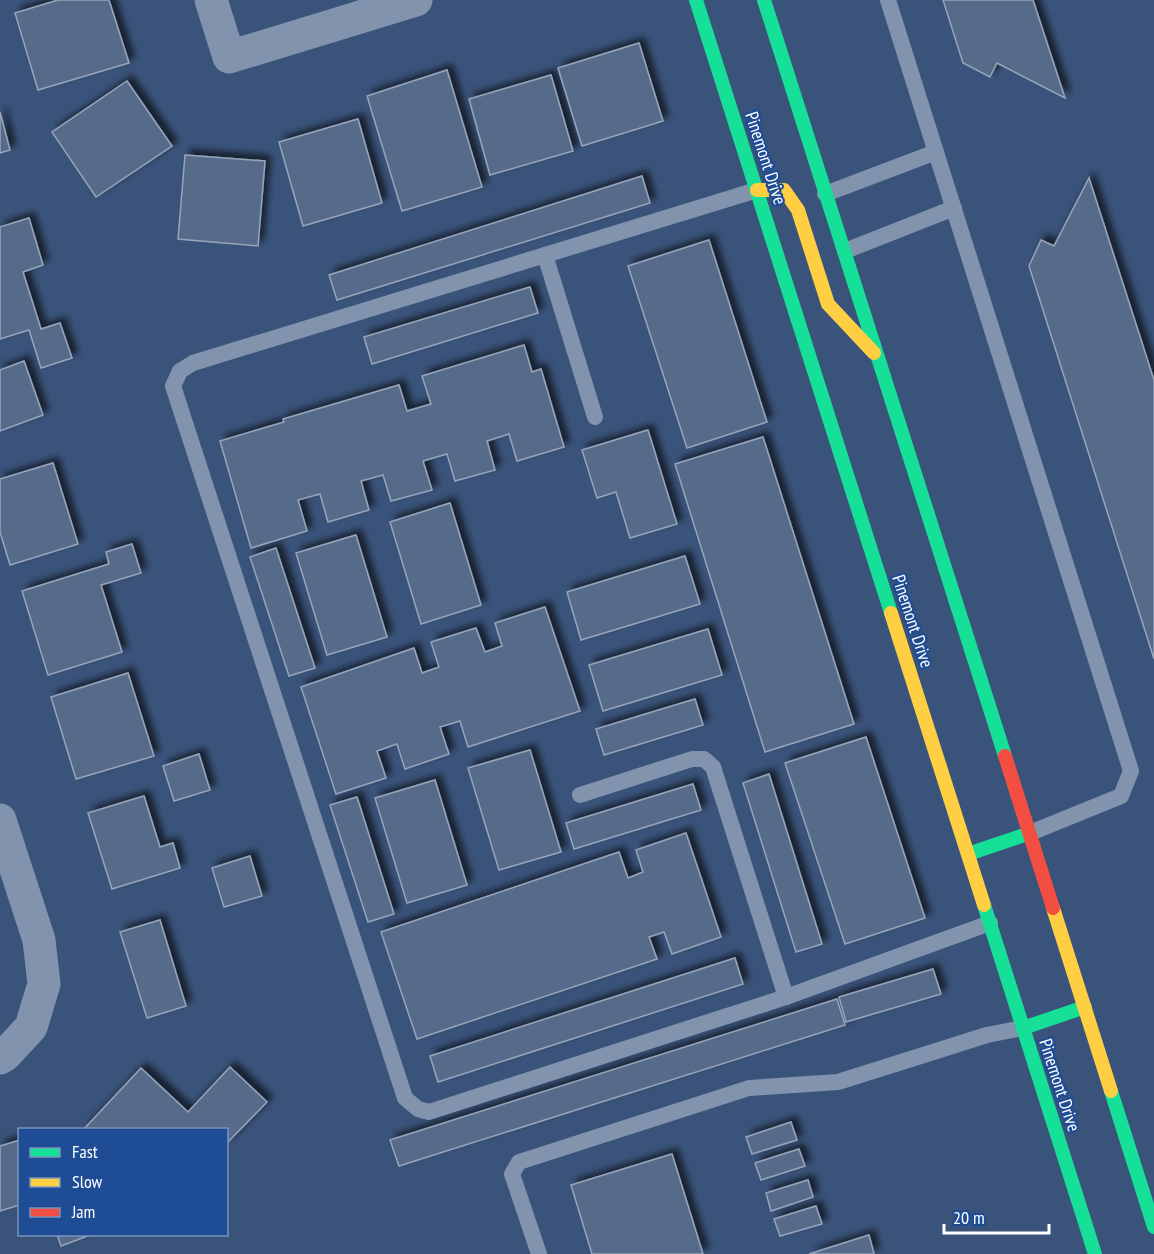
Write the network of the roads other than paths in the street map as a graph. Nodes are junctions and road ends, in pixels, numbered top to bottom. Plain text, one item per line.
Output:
1 (211, 0) edge
2 (416, 0) edge
3 (696, 0) edge
4 (764, 0) edge
5 (888, 0) edge
6 (936, 152) junction
7 (757, 190) junction
8 (825, 194) junction
9 (954, 208) junction
10 (844, 251) junction
11 (545, 255) junction
12 (879, 358) junction
13 (595, 417) dead end
14 (580, 795) dead end
15 (0, 820) edge
16 (1030, 833) junction
17 (968, 854) junction
18 (990, 923) junction
19 (786, 998) junction
20 (1085, 1007) junction
21 (1023, 1028) junction
22 (0, 1058) edge
23 (1154, 1227) edge
24 (539, 1254) edge
25 (1095, 1254) edge

1 - 2 street
3 - 7 main road, Pinemont Drive
4 - 8 main road
5 - 6 lane
6 - 8 lane
6 - 9 lane
7 - 11 lane
7 - 12 main road
7 - 17 main road, Pinemont Drive
8 - 10 main road
9 - 10 lane
9 - 16 lane
10 - 12 main road
11 - 13 lane
11 - 19 lane
12 - 16 main road
14 - 19 lane
15 - 22 street
16 - 17 main road
16 - 20 main road
17 - 18 main road, Pinemont Drive
18 - 19 lane
18 - 21 main road, Pinemont Drive
20 - 21 main road
20 - 23 main road
21 - 24 lane
21 - 25 main road, Pinemont Drive

